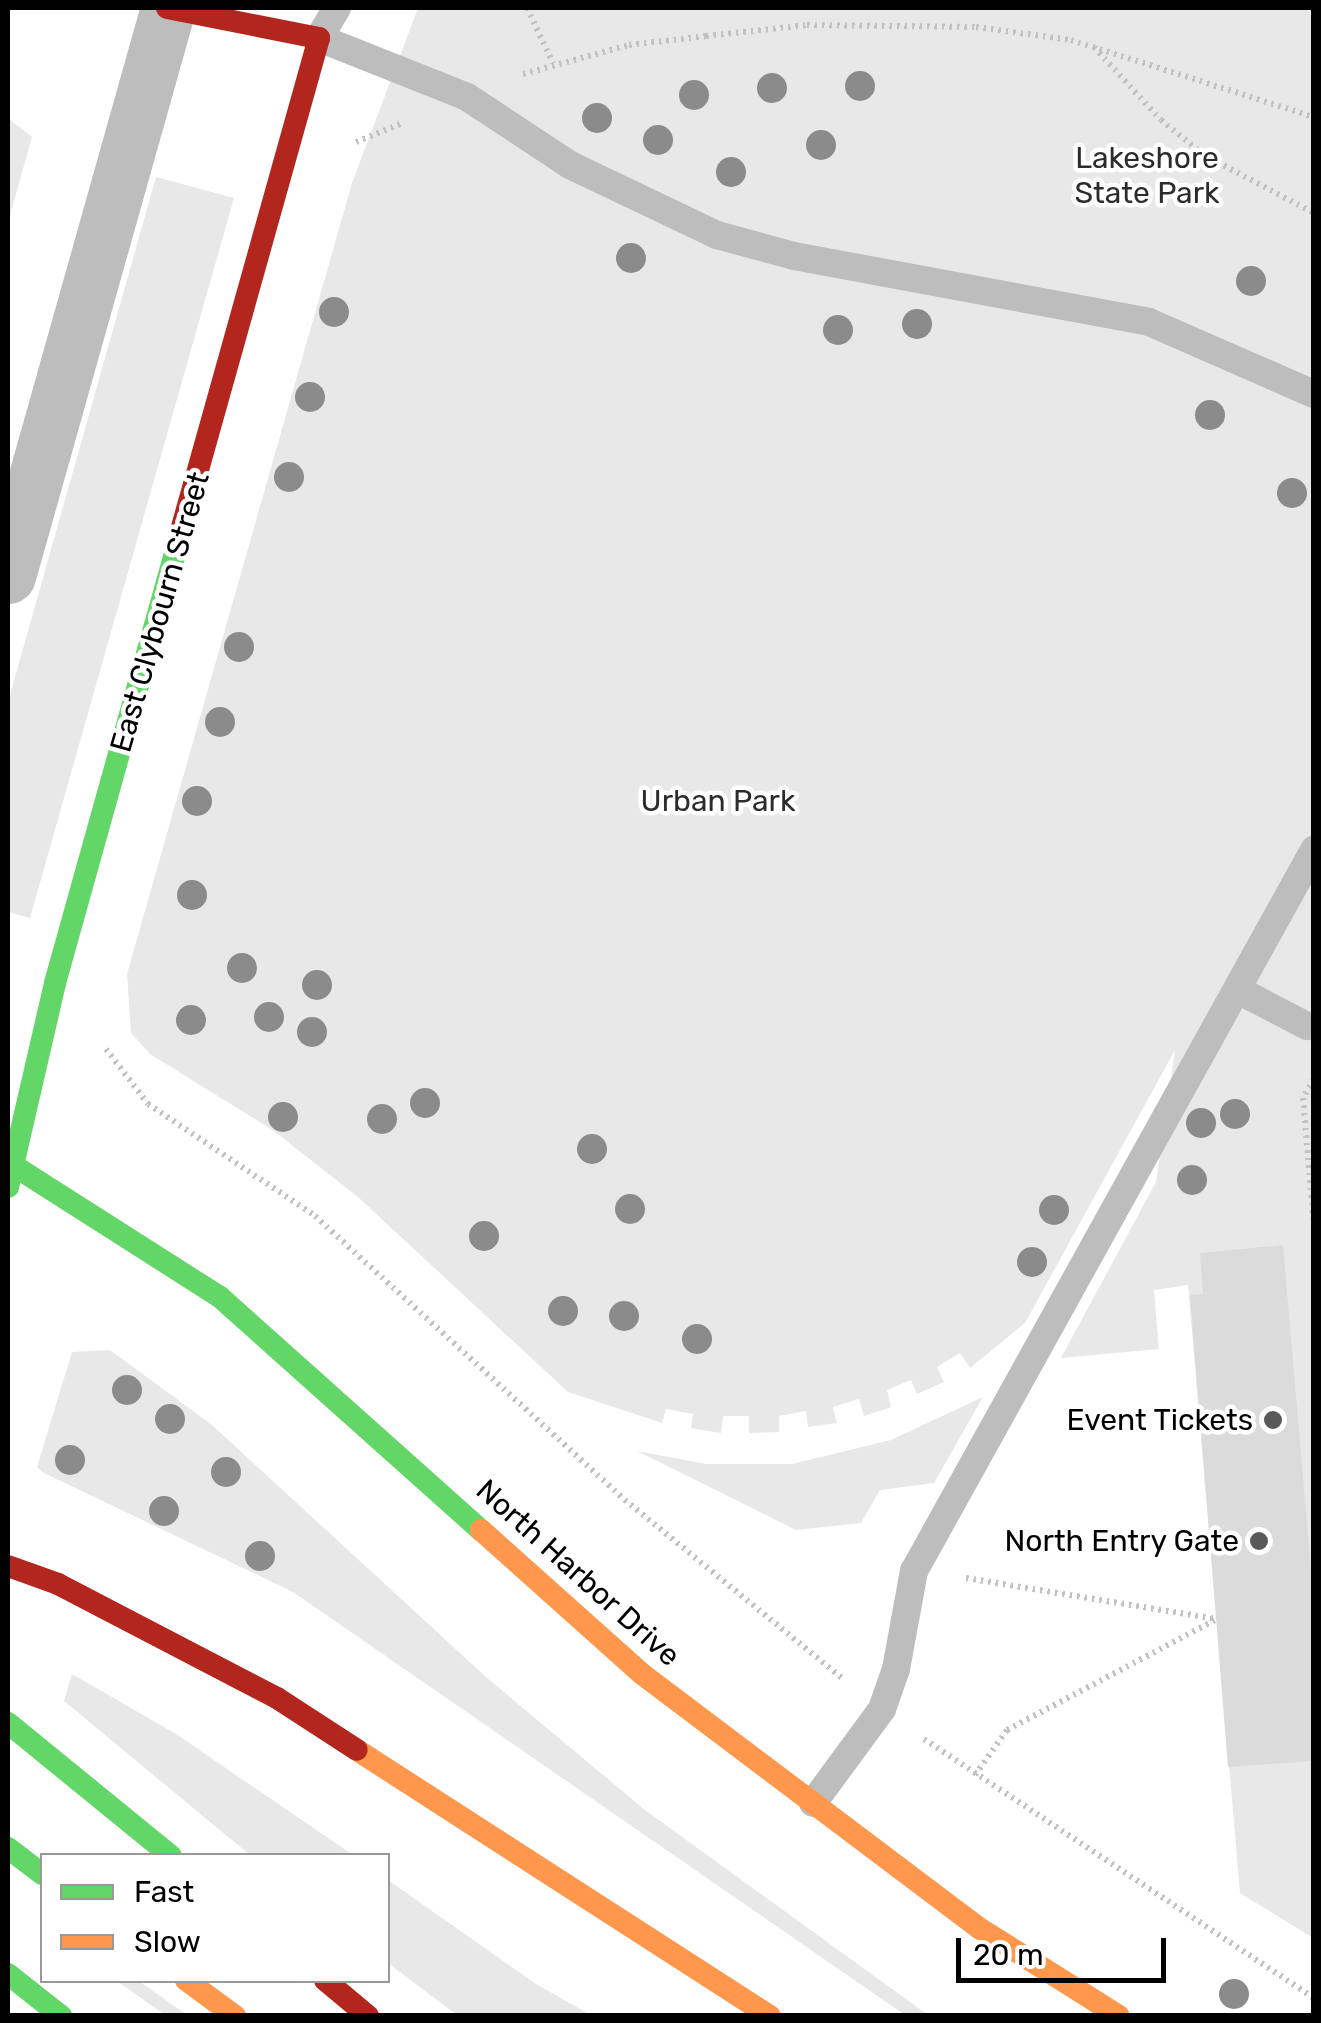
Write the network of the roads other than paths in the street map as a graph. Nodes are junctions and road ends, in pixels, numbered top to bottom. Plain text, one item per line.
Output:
1 (337, 8) edge
2 (192, 10) edge
3 (320, 38) junction
4 (1314, 394) edge
5 (8, 576) edge
6 (1314, 850) edge
7 (1238, 990) junction
8 (1307, 1026) dead end
9 (10, 1171) edge
10 (8, 1566) edge
11 (8, 1723) edge
12 (813, 1803) junction
13 (8, 1848) edge
14 (167, 1853) edge
15 (40, 1872) edge
16 (8, 1974) edge
17 (190, 1983) edge
18 (329, 1983) edge
19 (61, 2016) edge
20 (235, 2016) edge
21 (368, 2016) edge
22 (770, 2016) edge
23 (1119, 2016) edge

1 - 3 lane
2 - 3 main road
2 - 5 street
3 - 4 lane
3 - 9 main road, East Clybourn Street
6 - 7 lane
7 - 8 lane
7 - 12 lane
9 - 12 main road, North Harbor Drive
10 - 22 main road
11 - 14 main road
12 - 23 main road, North Harbor Drive
13 - 15 main road
16 - 19 main road
17 - 20 main road
18 - 21 main road

